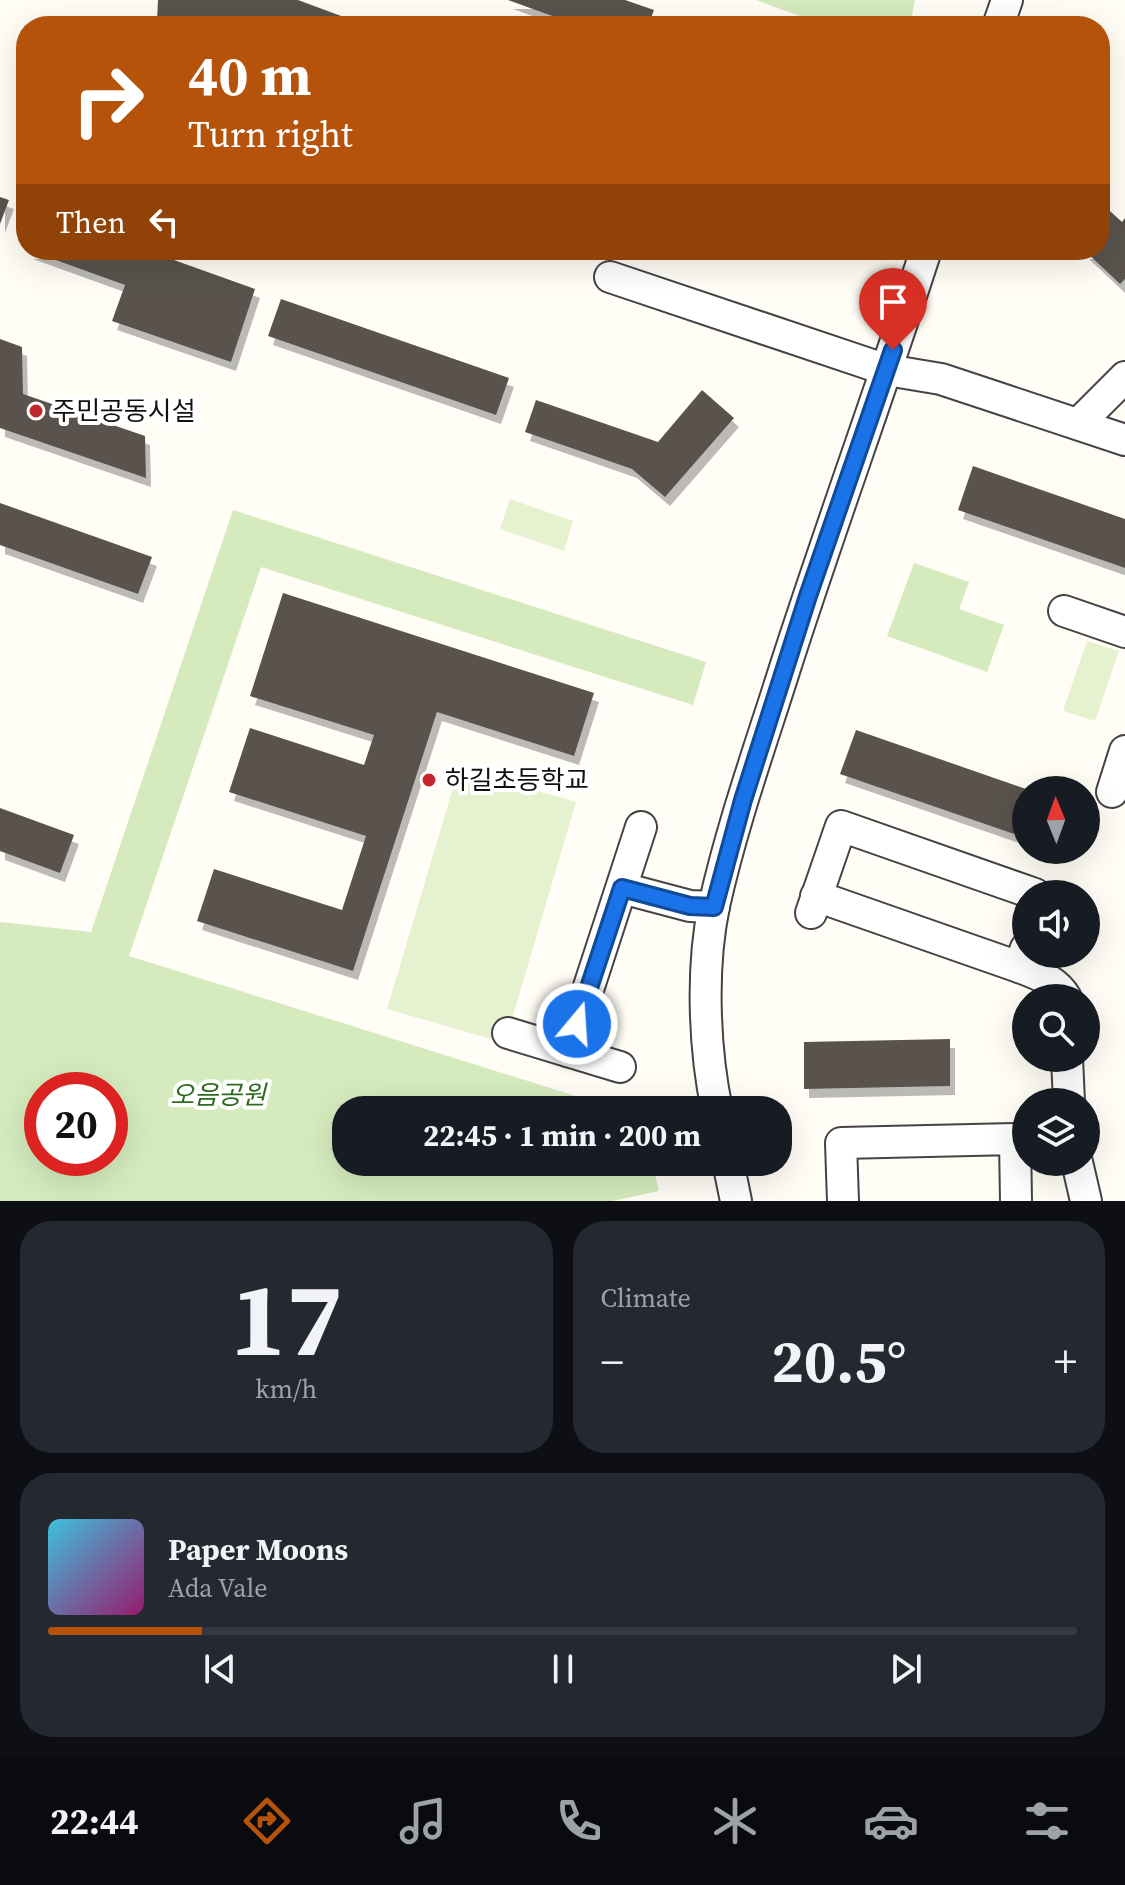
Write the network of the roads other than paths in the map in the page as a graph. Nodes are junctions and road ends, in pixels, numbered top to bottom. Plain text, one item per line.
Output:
1 (923, 260) edge
2 (610, 277) dead end
3 (887, 370) junction
4 (1125, 377) edge
5 (1078, 424) junction
6 (1125, 440) edge
7 (1064, 611) dead end
8 (1125, 632) edge
9 (1125, 751) edge
10 (1112, 792) dead end
11 (641, 827) dead end
12 (1012, 886) edge
13 (622, 888) junction
14 (714, 907) junction
15 (1012, 955) edge
16 (1033, 968) edge
17 (1055, 984) edge
18 (508, 1033) dead end
19 (568, 1051) junction
20 (620, 1067) dead end
21 (714, 1096) edge
22 (731, 1176) edge
23 (1080, 1176) edge
24 (736, 1201) edge
25 (843, 1201) edge
26 (1016, 1201) edge
27 (1086, 1201) edge

1 - 3 street
2 - 3 street
3 - 5 street
3 - 14 street
4 - 5 street
5 - 6 street
7 - 8 street
9 - 10 street
11 - 13 street
12 - 15 street
13 - 14 street
13 - 19 street
14 - 21 street
16 - 17 street
18 - 19 street
19 - 20 street
22 - 24 street
23 - 27 street
25 - 26 street

